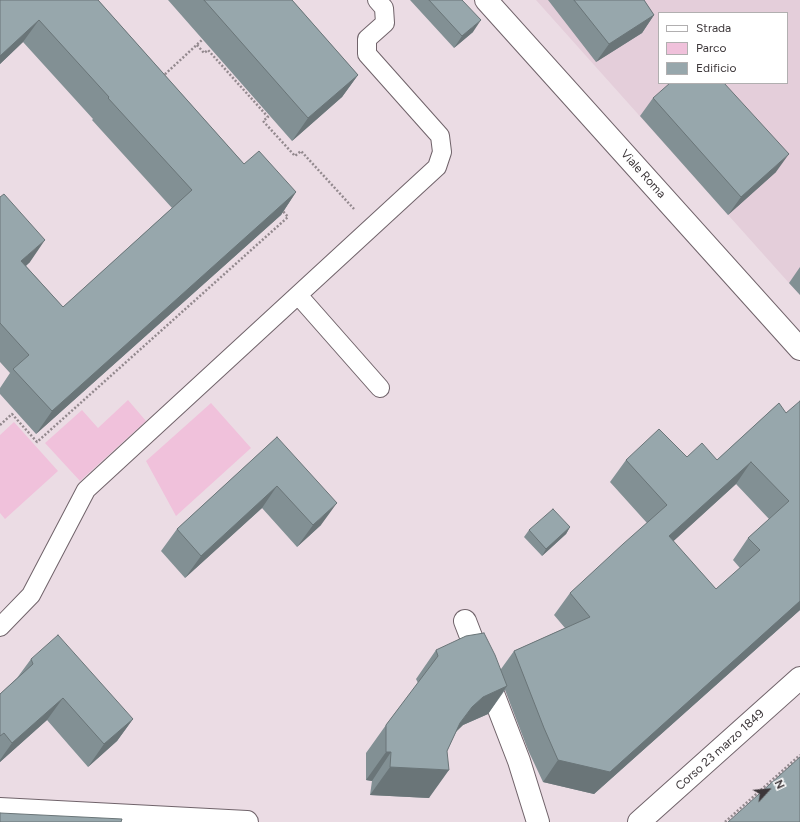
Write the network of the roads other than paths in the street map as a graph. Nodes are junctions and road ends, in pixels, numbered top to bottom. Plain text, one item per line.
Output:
1 (377, 0) edge
2 (486, 0) edge
3 (298, 295) junction
4 (800, 349) edge
5 (380, 388) dead end
6 (465, 621) dead end
7 (0, 627) edge
8 (800, 678) edge
9 (0, 808) edge
10 (247, 822) edge
11 (538, 822) edge
12 (639, 822) edge

1 - 3 lane
2 - 4 street, Viale Roma
3 - 5 lane
3 - 7 lane
6 - 11 street
8 - 12 street, Corso 23 marzo 1849
9 - 10 street

